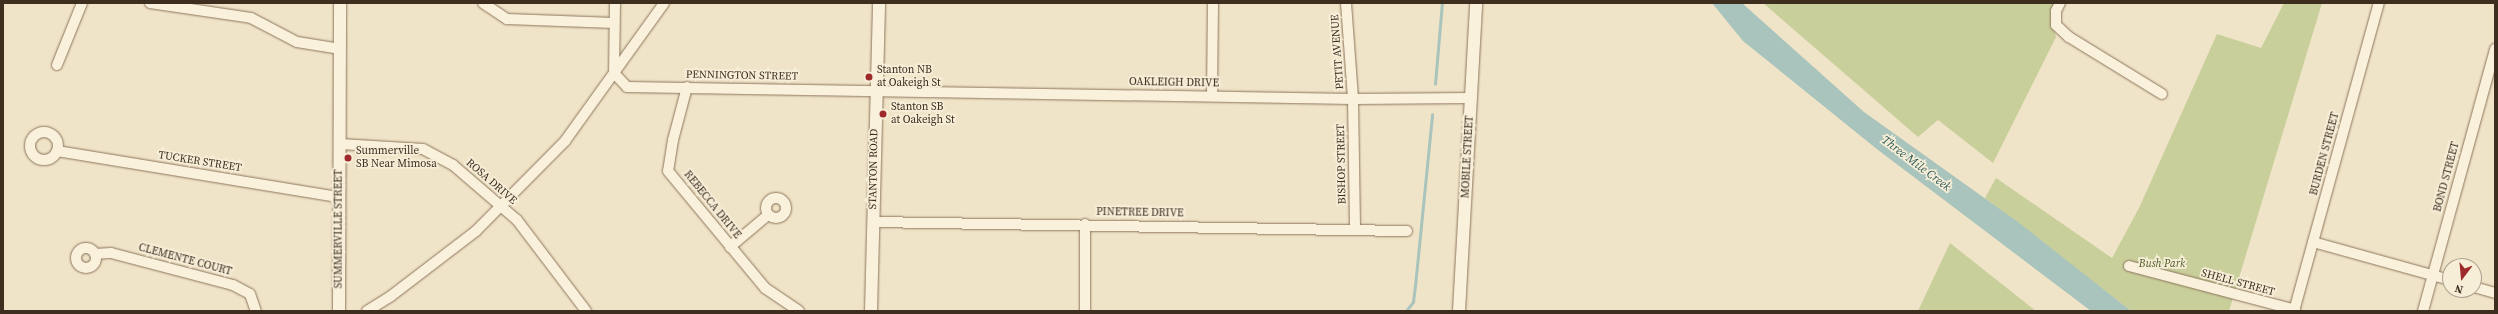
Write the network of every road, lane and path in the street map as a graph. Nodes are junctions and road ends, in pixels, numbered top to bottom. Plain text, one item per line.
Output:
1 (82, 3) edge
2 (150, 3) edge
3 (340, 3) edge
4 (483, 3) edge
5 (615, 3) edge
6 (664, 3) edge
7 (879, 3) edge
8 (1213, 3) edge
9 (1346, 3) edge
10 (1476, 3) edge
11 (2060, 3) edge
12 (2379, 3) edge
13 (614, 23) junction
14 (340, 49) junction
15 (2495, 49) edge
16 (57, 65) dead end
17 (614, 73) junction
18 (687, 87) junction
19 (876, 90) junction
20 (2162, 94) dead end
21 (1212, 96) junction
22 (1471, 98) junction
23 (1353, 99) junction
24 (340, 144) junction
25 (57, 151) dead end
26 (339, 197) junction
27 (501, 206) junction
28 (768, 215) dead end
29 (873, 222) junction
30 (1085, 224) junction
31 (1355, 228) junction
32 (1408, 231) dead end
33 (2313, 242) junction
34 (730, 247) junction
35 (95, 254) dead end
36 (2129, 266) dead end
37 (2433, 275) junction
38 (2442, 278) edge
39 (2482, 289) edge
40 (2495, 293) edge
41 (256, 311) edge
42 (339, 311) edge
43 (367, 311) edge
44 (586, 311) edge
45 (799, 311) edge
46 (871, 311) edge
47 (1085, 311) edge
48 (1459, 311) edge
49 (2295, 311) edge
50 (2423, 311) edge

1 - 16 street
2 - 14 street
3 - 14 street, SUMMERVILLE STREET
4 - 13 street
5 - 13 street
6 - 17 street
7 - 19 street, STANTON ROAD
8 - 21 street
9 - 23 street, PETIT AVENUE
10 - 22 street, MOBILE STREET
11 - 20 street
12 - 33 street, BURDEN STREET
13 - 17 street
14 - 24 street, SUMMERVILLE STREET
15 - 37 street, BOND STREET
17 - 18 street, PENNINGTON STREET
17 - 27 street
18 - 19 street, PENNINGTON STREET
18 - 34 street, REBECCA DRIVE
19 - 21 street, OAKLEIGH DRIVE
19 - 29 street, STANTON ROAD
21 - 23 street, OAKLEIGH DRIVE
22 - 23 street, OAKLEIGH DRIVE
22 - 48 street, MOBILE STREET
23 - 31 street, BISHOP STREET
24 - 26 street, SUMMERVILLE STREET
24 - 27 street, ROSA DRIVE
25 - 26 street, TUCKER STREET
26 - 42 street, SUMMERVILLE STREET
27 - 43 street
27 - 44 street, ROSA DRIVE
28 - 34 street
29 - 30 street, PINETREE DRIVE
29 - 46 street, STANTON ROAD
30 - 31 street, PINETREE DRIVE
30 - 47 street
31 - 32 street, PINETREE DRIVE
33 - 37 street
33 - 49 street, BURDEN STREET
34 - 45 street, REBECCA DRIVE
35 - 41 street, CLEMENTE COURT
36 - 49 street, SHELL STREET
37 - 38 street
37 - 50 street, BOND STREET
39 - 40 street

